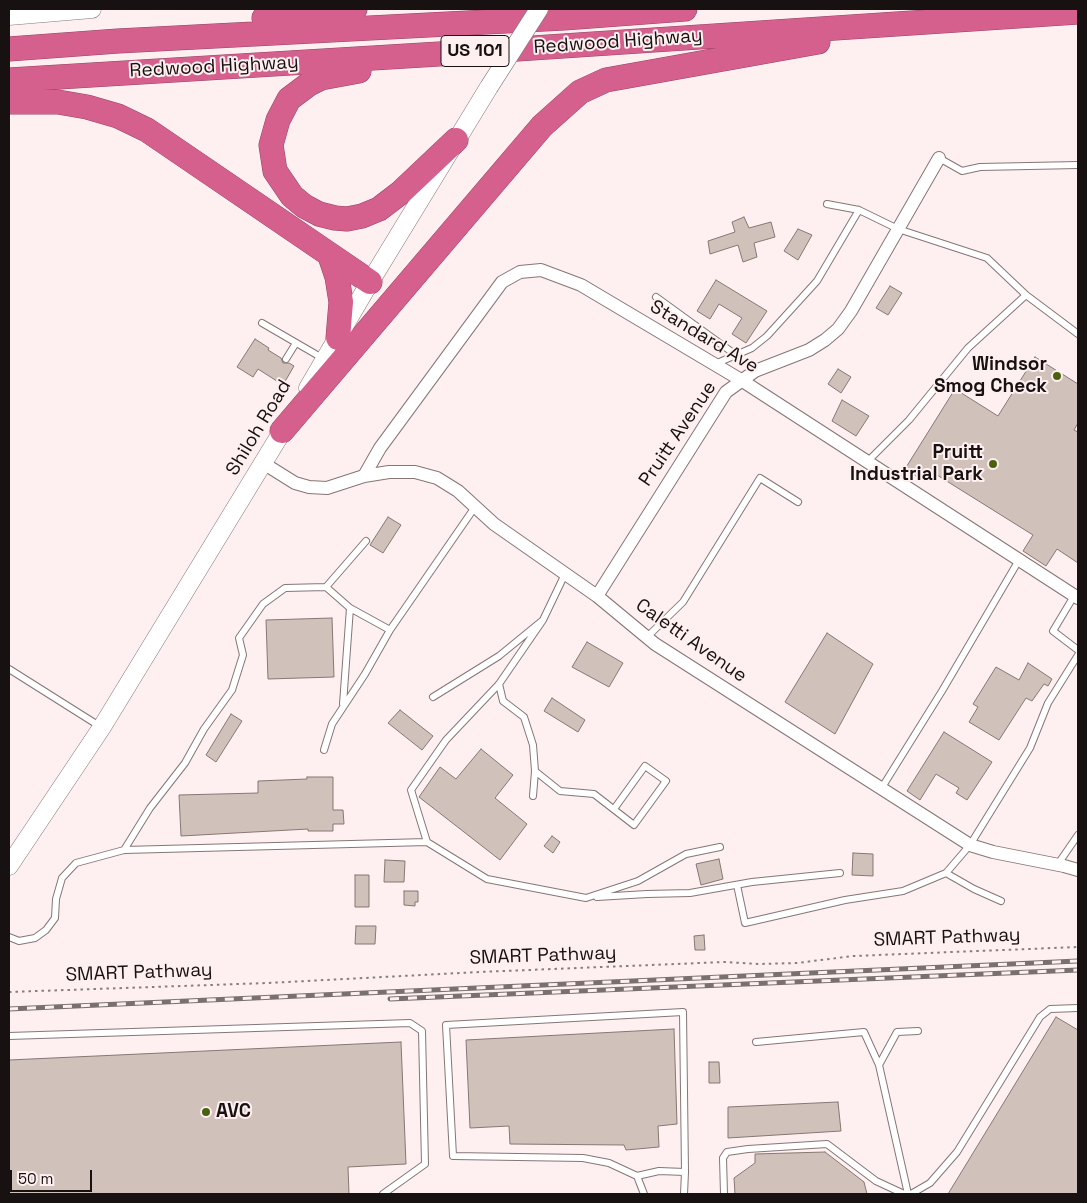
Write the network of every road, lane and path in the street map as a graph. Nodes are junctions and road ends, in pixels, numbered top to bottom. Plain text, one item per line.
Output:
1 (92, 9) edge
2 (355, 9) edge
3 (539, 9) edge
4 (608, 9) edge
5 (685, 9) edge
6 (59, 10) edge
7 (1078, 12) edge
8 (9, 16) edge
9 (564, 18) junction
10 (934, 21) junction
11 (118, 41) junction
12 (9, 49) edge
13 (472, 52) junction
14 (9, 80) edge
15 (9, 102) edge
16 (456, 140) junction
17 (939, 158) joint
18 (1078, 165) edge
19 (827, 204) dead end
20 (859, 210) junction
21 (898, 229) junction
22 (330, 256) junction
23 (370, 282) junction
24 (1026, 295) junction
25 (656, 297) dead end
26 (262, 323) dead end
27 (1078, 334) edge
28 (338, 338) junction
29 (296, 343) junction
30 (736, 355) junction
31 (286, 359) dead end
32 (325, 360) junction
33 (714, 364) junction
34 (741, 380) junction
35 (282, 431) junction
36 (867, 462) junction
37 (263, 463) junction
38 (364, 476) junction
39 (798, 502) dead end
40 (475, 507) junction
41 (366, 541) dead end
42 (1019, 560) junction
43 (565, 574) junction
44 (326, 587) junction
45 (597, 596) junction
46 (1076, 597) edge
47 (350, 608) junction
48 (543, 620) junction
49 (390, 630) junction
50 (647, 637) junction
51 (1078, 650) edge
52 (1078, 655) edge
53 (9, 669) edge
54 (499, 684) junction
55 (433, 697) dead end
56 (343, 706) junction
57 (102, 727) junction
58 (324, 750) dead end
59 (535, 771) junction
60 (881, 788) junction
61 (533, 796) dead end
62 (614, 809) junction
63 (1078, 835) edge
64 (427, 842) junction
65 (970, 844) junction
66 (720, 848) dead end
67 (124, 850) junction
68 (1058, 864) junction
69 (9, 866) edge
70 (1078, 870) edge
71 (840, 873) dead end
72 (946, 873) junction
73 (737, 885) junction
74 (586, 898) junction
75 (1000, 901) dead end
76 (9, 937) edge
77 (1078, 947) edge
78 (9, 992) edge
79 (1078, 1008) edge
80 (918, 1031) dead end
81 (9, 1036) edge
82 (756, 1042) dead end
83 (879, 1065) junction
84 (685, 1172) junction
85 (637, 1176) junction
86 (383, 1194) edge
87 (644, 1194) edge
88 (684, 1194) edge
89 (724, 1194) edge
90 (908, 1194) edge

1 - 6 main road
2 - 11 highway
3 - 16 main road, Shiloh Road, bridge
4 - 9 highway
5 - 9 highway, Redwood Highway / US 101
6 - 8 main road
7 - 10 highway, Redwood Highway / US 101
9 - 11 highway, Redwood Highway / US 101
10 - 13 highway, Redwood Highway / US 101
10 - 35 highway
11 - 12 highway, Redwood Highway / US 101
13 - 14 highway, Redwood Highway / US 101
13 - 16 highway
15 - 22 highway
16 - 23 main road, Shiloh Road
17 - 18 lane
17 - 21 street, Pruitt Avenue
19 - 20 lane
20 - 21 lane
20 - 30 lane
21 - 24 lane
21 - 34 street, Pruitt Avenue
22 - 23 highway
22 - 28 highway
23 - 28 main road, Shiloh Road
24 - 27 lane
24 - 36 lane
25 - 30 lane
26 - 29 lane
28 - 32 main road, Shiloh Road
29 - 31 lane
29 - 32 lane
30 - 33 lane
32 - 35 main road, Shiloh Road
33 - 34 street, Standard Ave
33 - 38 street, Standard Ave
34 - 36 street, Standard Ave
34 - 45 street, Pruitt Avenue
35 - 37 main road, Shiloh Road
36 - 42 street, Standard Ave
37 - 38 street, Caletti Avenue
37 - 57 main road, Shiloh Road
38 - 40 street, Caletti Avenue
39 - 50 lane
40 - 43 street, Caletti Avenue
40 - 49 lane
41 - 44 lane
42 - 46 street, Standard Ave
42 - 60 lane
43 - 45 street, Caletti Avenue
43 - 48 lane
44 - 47 lane
44 - 67 lane
45 - 50 street, Caletti Avenue
46 - 51 lane
47 - 49 lane
47 - 56 lane
48 - 54 lane
48 - 55 lane
49 - 56 lane
50 - 60 street, Caletti Avenue
52 - 65 lane
53 - 57 lane
54 - 59 lane
54 - 64 lane
56 - 58 lane
57 - 69 main road, Shiloh Road
59 - 61 lane
59 - 62 lane
60 - 65 street, Caletti Avenue
62 - 62 lane
63 - 68 lane
64 - 67 lane
64 - 74 lane
65 - 68 street, Caletti Avenue
65 - 72 lane
66 - 74 lane
67 - 76 lane
68 - 70 street, Caletti Avenue
71 - 73 lane
72 - 73 lane
72 - 75 lane
73 - 74 lane
77 - 78 path, SMART Pathway
79 - 90 lane
80 - 83 lane
81 - 86 lane
82 - 83 lane
83 - 90 lane
84 - 85 lane
84 - 85 lane
84 - 88 lane
85 - 87 lane
89 - 90 lane

